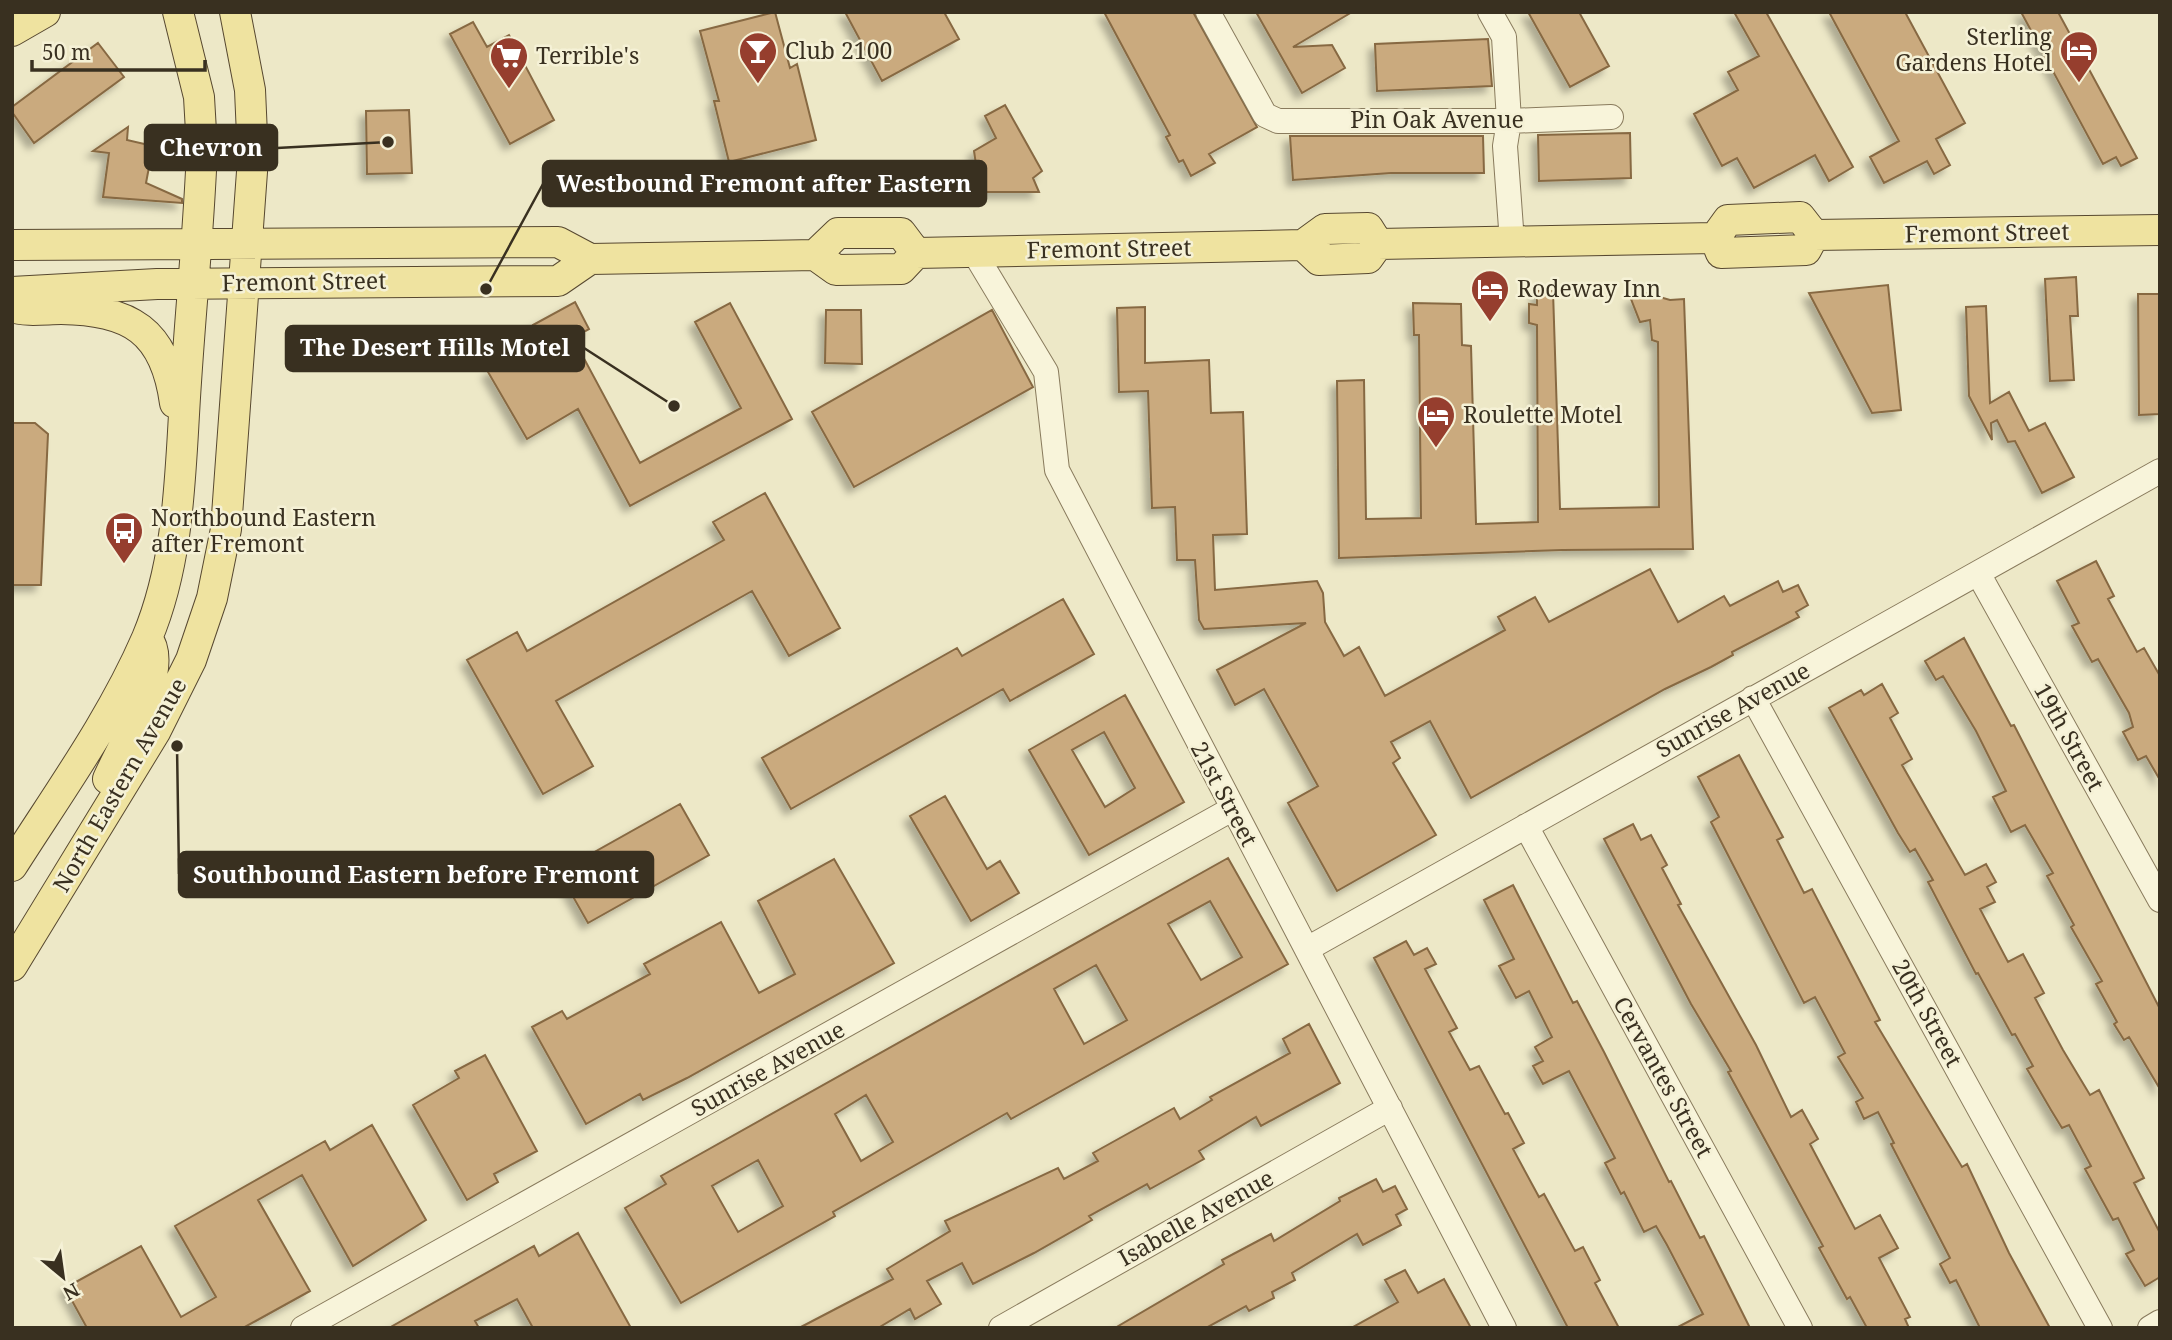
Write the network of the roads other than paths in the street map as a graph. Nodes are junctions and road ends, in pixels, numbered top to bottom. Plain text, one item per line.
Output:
1 (45, 12) edge
2 (178, 12) edge
3 (235, 12) edge
4 (1208, 12) edge
5 (1490, 12) edge
6 (12, 31) edge
7 (1611, 117) dead end
8 (1509, 121) junction
9 (2160, 230) edge
10 (1512, 242) junction
11 (12, 245) edge
12 (974, 252) junction
13 (590, 259) junction
14 (194, 263) junction
15 (245, 263) junction
16 (12, 292) edge
17 (12, 307) edge
18 (181, 445) junction
19 (2160, 471) edge
20 (1978, 573) junction
21 (147, 638) junction
22 (1753, 698) junction
23 (1232, 809) junction
24 (1526, 826) junction
25 (12, 866) edge
26 (61, 886) junction
27 (2160, 900) edge
28 (1307, 949) junction
29 (12, 966) edge
30 (1390, 1108) junction
31 (2160, 1322) edge
32 (303, 1328) edge
33 (1001, 1328) edge
34 (1504, 1328) edge
35 (1800, 1328) edge
36 (2100, 1328) edge
37 (2150, 1328) edge

1 - 6 main road
2 - 14 main road, North Eastern Avenue
3 - 15 main road, North Eastern Avenue
4 - 8 street, Pin Oak Avenue
5 - 8 street
7 - 8 street, Pin Oak Avenue
8 - 10 street
9 - 10 main road, Fremont Street
10 - 12 main road, Fremont Street
11 - 14 main road, Fremont Street
12 - 13 main road, Fremont Street
12 - 23 street, 21st Street
13 - 15 main road, Fremont Street
13 - 15 main road, Fremont Street
14 - 15 main road, Fremont Street
14 - 15 main road, Fremont Street
14 - 16 main road, Fremont Street
14 - 18 main road, North Eastern Avenue
15 - 26 main road, North Eastern Avenue
17 - 18 main road
18 - 21 main road, North Eastern Avenue
19 - 20 street, Sunrise Avenue
20 - 22 street, Sunrise Avenue
20 - 27 street, 19th Street
21 - 25 main road, North Eastern Avenue
21 - 26 main road
22 - 24 street, Sunrise Avenue
22 - 36 street, 20th Street
23 - 28 street, 21st Street
23 - 32 street, Sunrise Avenue
24 - 28 street, Sunrise Avenue
24 - 35 street, Cervantes Street
26 - 29 main road, North Eastern Avenue
28 - 30 street, 21st Street
30 - 33 street, Isabelle Avenue
30 - 34 street, 21st Street
31 - 37 street

